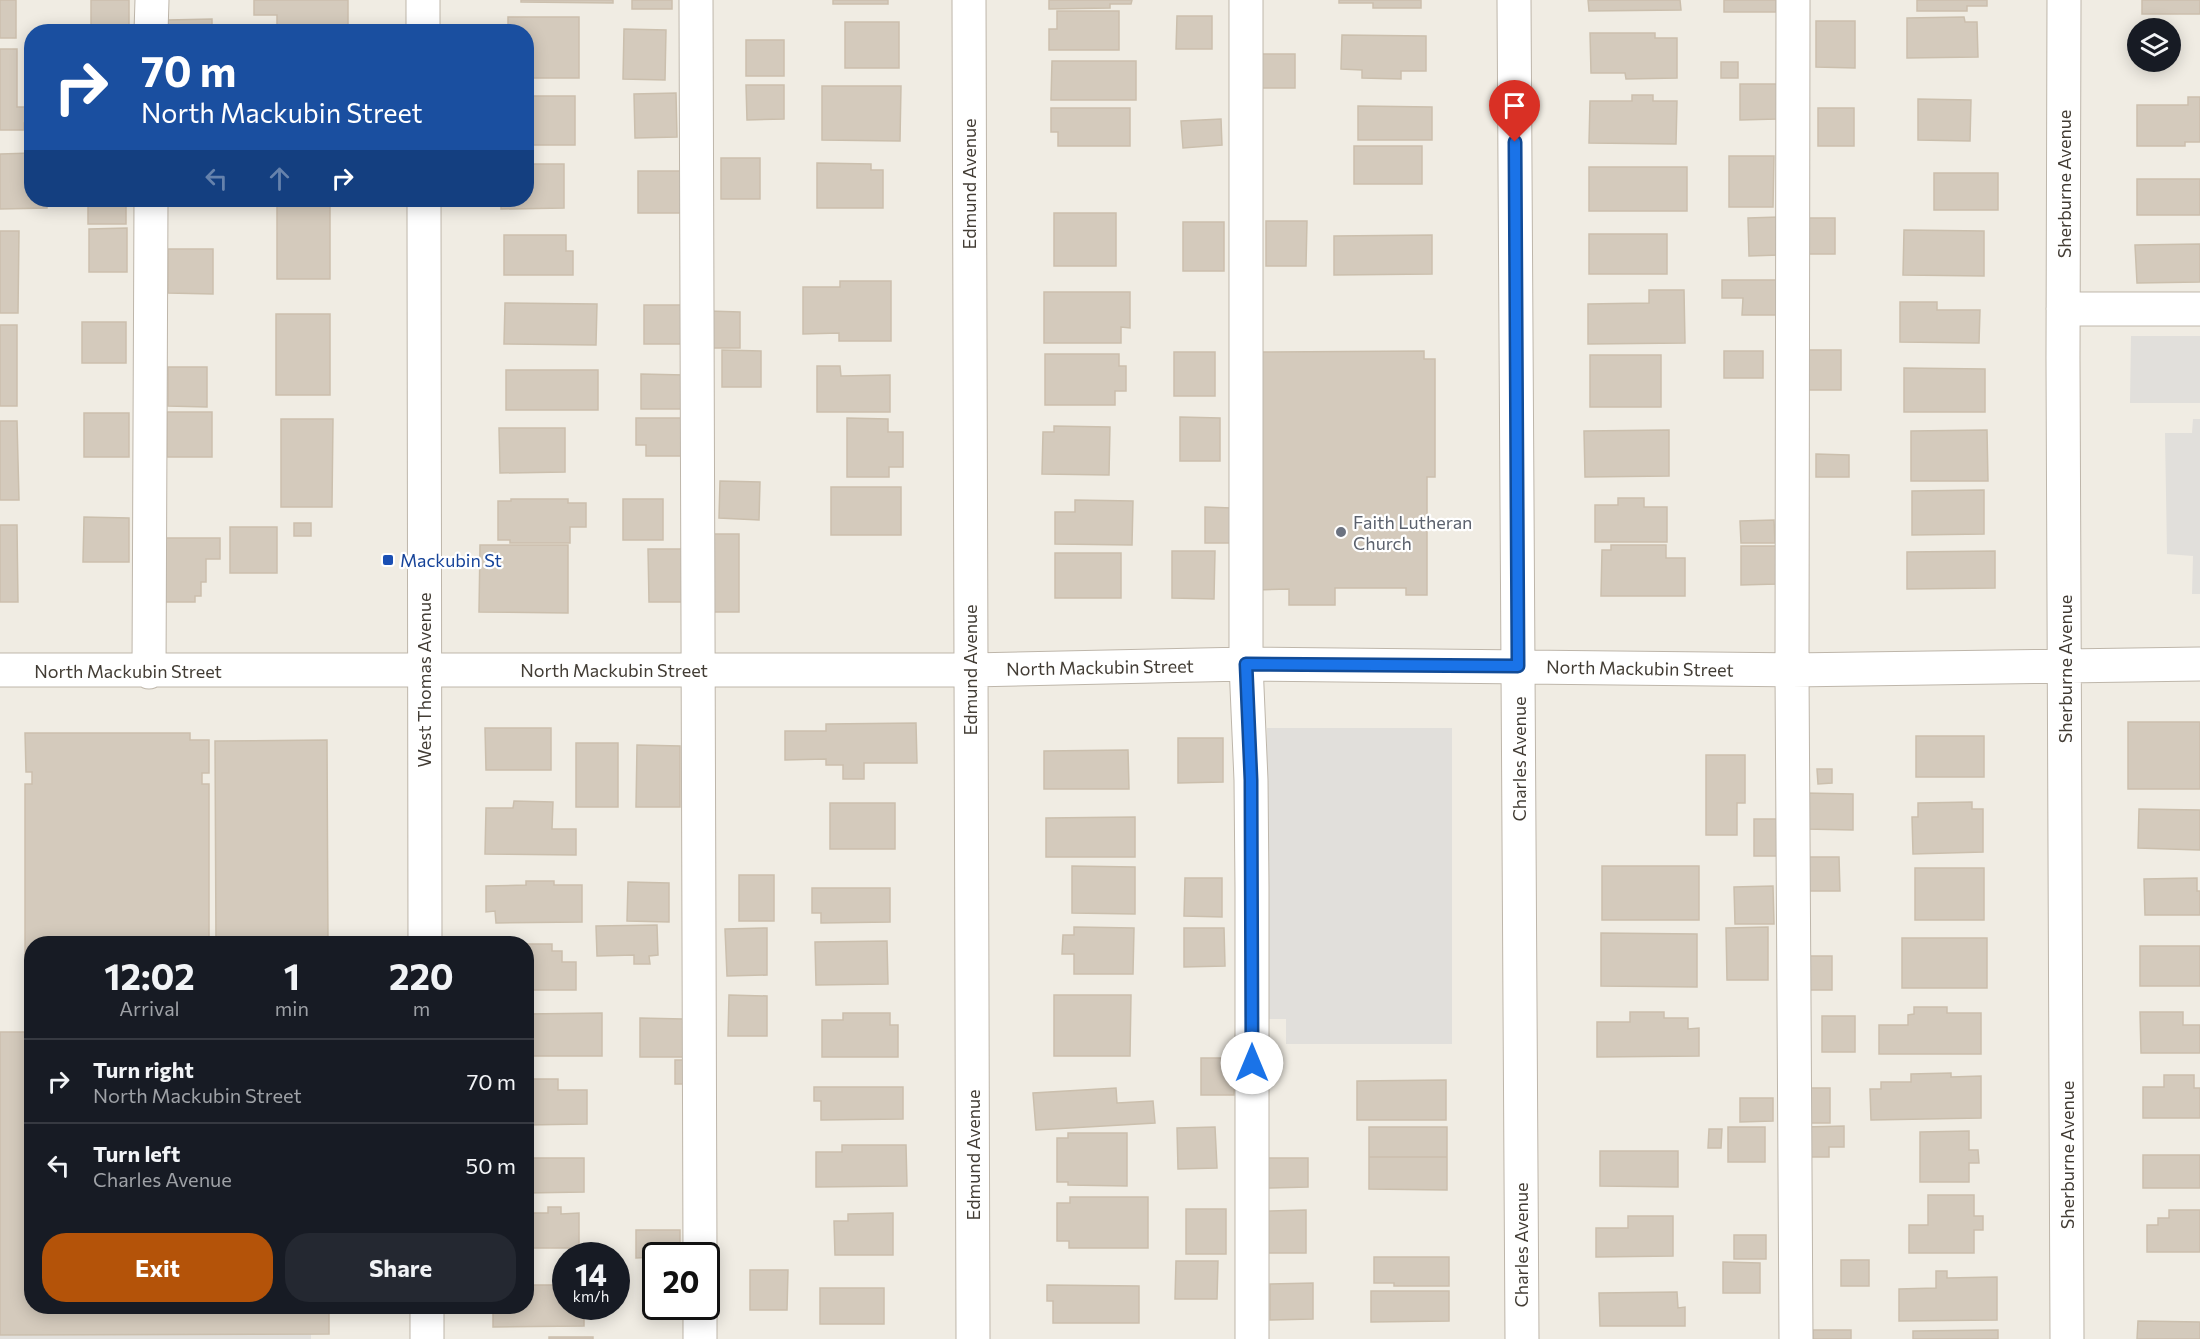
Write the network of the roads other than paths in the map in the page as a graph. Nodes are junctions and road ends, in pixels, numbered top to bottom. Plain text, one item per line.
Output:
1 (152, 0) edge
2 (423, 0) edge
3 (696, 0) edge
4 (969, 0) edge
5 (1246, 0) edge
6 (1514, 0) edge
7 (1793, 0) edge
8 (2064, 0) edge
9 (152, 24) edge
10 (423, 24) edge
11 (151, 207) edge
12 (424, 207) edge
13 (2063, 309) junction
14 (2200, 309) edge
15 (1246, 664) junction
16 (2065, 664) junction
17 (2200, 664) edge
18 (1518, 666) junction
19 (0, 670) edge
20 (424, 670) junction
21 (697, 670) junction
22 (971, 670) junction
23 (1792, 670) junction
24 (149, 672) junction
25 (426, 936) edge
26 (700, 1242) edge
27 (427, 1314) edge
28 (700, 1320) edge
29 (428, 1339) edge
30 (700, 1339) edge
31 (973, 1339) edge
32 (1252, 1339) edge
33 (1522, 1339) edge
34 (1796, 1339) edge
35 (2067, 1339) edge

1 - 9 street
2 - 10 street
3 - 21 street
4 - 22 street, Edmund Avenue
5 - 15 street
6 - 18 street, Charles Avenue
7 - 23 street
8 - 13 street, Sherburne Avenue
11 - 24 street
12 - 20 street, West Thomas Avenue
13 - 14 street
13 - 16 street, Sherburne Avenue
15 - 18 street, North Mackubin Street
15 - 22 street, North Mackubin Street
15 - 32 street
16 - 17 street, North Mackubin Street
16 - 23 street, North Mackubin Street
16 - 35 street, Sherburne Avenue
18 - 23 street, North Mackubin Street
18 - 33 street, Charles Avenue
19 - 24 street, North Mackubin Street
20 - 21 street, North Mackubin Street
20 - 24 street, North Mackubin Street
20 - 25 street, West Thomas Avenue
21 - 22 street, North Mackubin Street
21 - 26 street
22 - 31 street, Edmund Avenue
23 - 34 street
27 - 29 street
28 - 30 street

